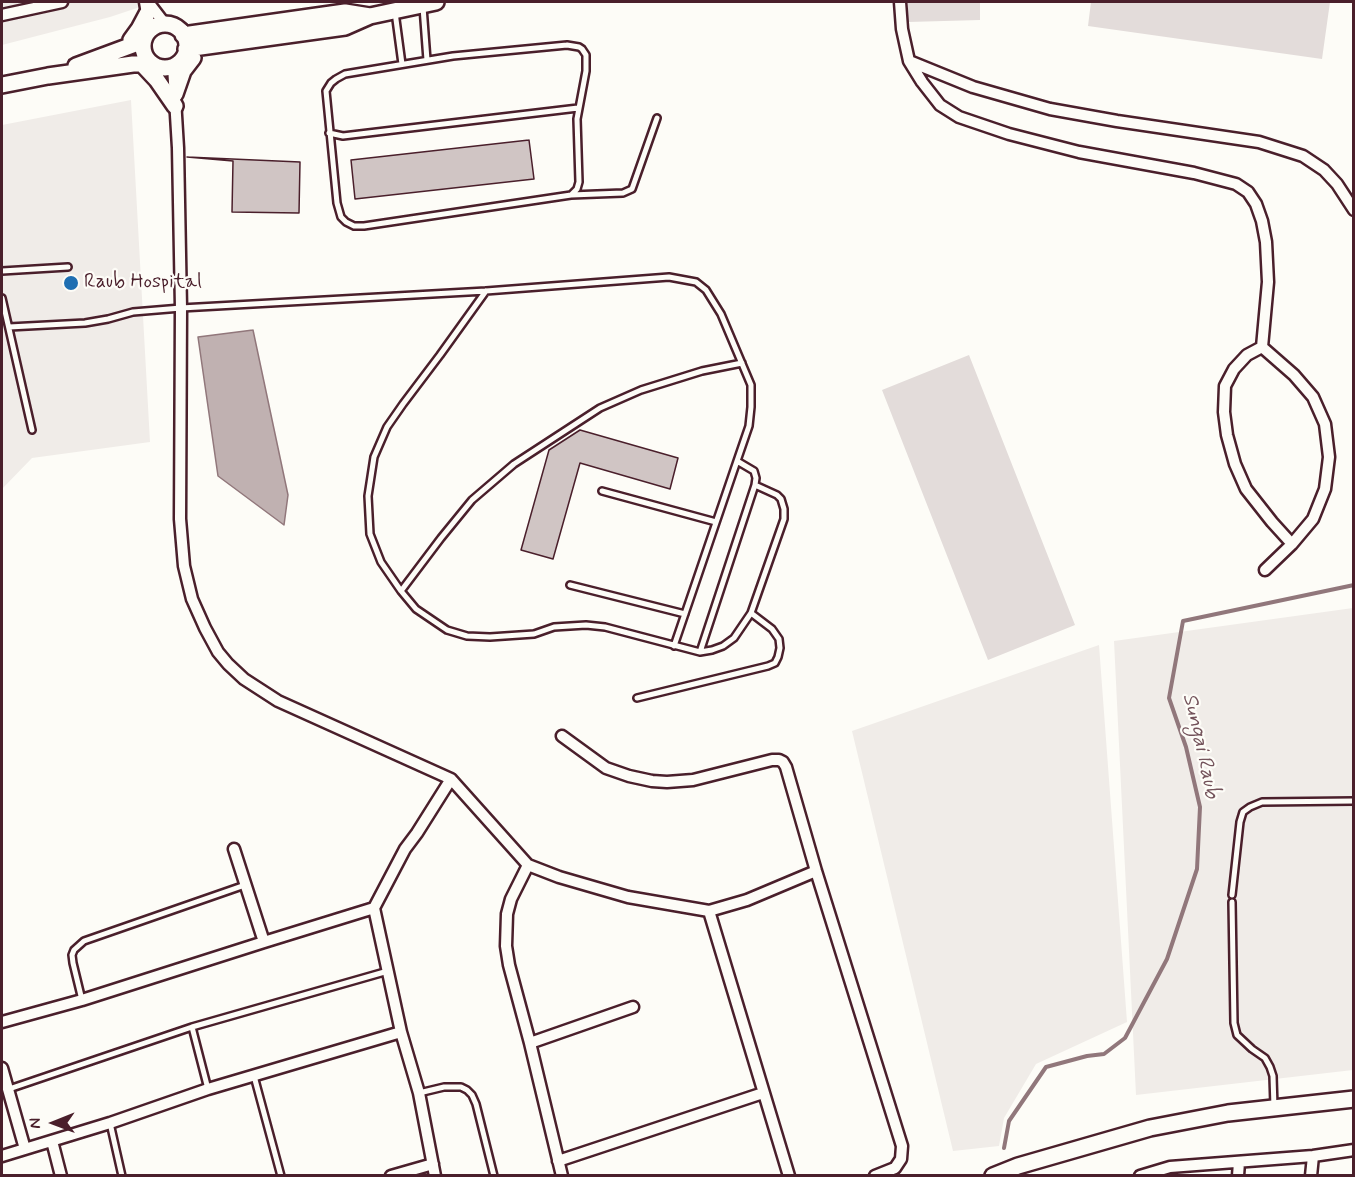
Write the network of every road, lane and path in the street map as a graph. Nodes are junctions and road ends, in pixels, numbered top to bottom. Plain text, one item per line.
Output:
1 (62, 2) edge
2 (900, 2) edge
3 (430, 3) edge
4 (147, 6) edge
5 (395, 11) junction
6 (2, 15) edge
7 (370, 16) junction
8 (165, 24) junction
9 (146, 36) junction
10 (185, 42) junction
11 (210, 46) junction
12 (123, 49) junction
13 (427, 60) junction
14 (909, 61) junction
15 (402, 64) junction
16 (158, 65) junction
17 (48, 76) junction
18 (2, 85) edge
19 (175, 100) junction
20 (578, 108) junction
21 (657, 117) dead end
22 (329, 133) junction
23 (571, 195) junction
24 (1353, 210) edge
25 (68, 267) dead end
26 (2, 271) edge
27 (486, 291) junction
28 (2, 298) edge
29 (181, 308) junction
30 (9, 327) junction
31 (1262, 347) junction
32 (742, 363) junction
33 (32, 430) dead end
34 (737, 462) junction
35 (755, 485) junction
36 (602, 491) dead end
37 (716, 522) junction
38 (1292, 544) junction
39 (1266, 570) dead end
40 (570, 585) dead end
41 (401, 591) junction
42 (751, 613) junction
43 (685, 614) junction
44 (674, 646) junction
45 (700, 652) junction
46 (637, 698) dead end
47 (562, 736) dead end
48 (451, 779) junction
49 (1353, 801) edge
50 (234, 849) dead end
51 (528, 865) junction
52 (816, 871) junction
53 (246, 885) junction
54 (1232, 895) dead end
55 (1232, 902) dead end
56 (374, 908) junction
57 (709, 911) junction
58 (264, 942) junction
59 (388, 971) junction
60 (82, 1000) junction
61 (633, 1007) dead end
62 (2, 1022) edge
63 (192, 1027) junction
64 (401, 1032) junction
65 (530, 1044) junction
66 (2, 1068) edge
67 (254, 1076) junction
68 (7, 1089) junction
69 (208, 1089) junction
70 (419, 1093) junction
71 (763, 1093) junction
72 (1353, 1098) edge
73 (1274, 1108) junction
74 (110, 1124) junction
75 (52, 1141) junction
76 (25, 1149) junction
77 (1353, 1150) edge
78 (2, 1156) edge
79 (1313, 1156) junction
80 (558, 1161) junction
81 (1239, 1162) junction
82 (433, 1164) junction
83 (1170, 1171) edge
84 (61, 1176) edge
85 (122, 1176) edge
86 (281, 1176) edge
87 (391, 1176) edge
88 (435, 1176) edge
89 (494, 1176) edge
90 (562, 1176) edge
91 (789, 1176) edge
92 (875, 1176) edge
93 (993, 1176) edge
94 (1140, 1176) edge
95 (1238, 1176) edge
96 (1311, 1176) edge

1 - 6 street
2 - 14 street
3 - 5 street
3 - 13 lane
4 - 8 street
4 - 9 street
4 - 12 street
5 - 7 street
5 - 15 lane
7 - 10 street
7 - 11 street
8 - 9 street
8 - 10 street
9 - 12 street
9 - 16 street
10 - 11 street
10 - 16 street
11 - 19 street
12 - 17 street
13 - 15 lane
13 - 20 lane
14 - 24 street
14 - 31 street
15 - 22 lane
16 - 17 street
16 - 19 street
16 - 19 street
17 - 18 street
19 - 29 street
20 - 22 lane
20 - 23 lane
21 - 23 lane
22 - 23 lane
25 - 26 lane
27 - 29 lane
27 - 32 lane
27 - 41 lane
28 - 30 lane
29 - 30 lane
29 - 48 street
30 - 33 lane
31 - 38 street
31 - 38 street
32 - 34 lane
32 - 41 lane
34 - 35 lane
34 - 37 lane
35 - 42 lane
35 - 45 lane
36 - 37 lane
37 - 43 lane
38 - 39 street
40 - 43 lane
41 - 44 lane
42 - 45 lane
42 - 46 lane
43 - 44 lane
44 - 45 lane
47 - 52 street
48 - 51 street
48 - 56 street
49 - 54 lane
50 - 53 street
51 - 57 street
51 - 65 street
52 - 57 street
52 - 92 street
53 - 58 street
53 - 60 lane
55 - 73 lane
56 - 58 street
56 - 59 street
57 - 71 street
58 - 60 street
59 - 63 lane
59 - 64 street
60 - 62 street
61 - 65 street
63 - 68 lane
63 - 69 lane
64 - 67 street
64 - 70 street
65 - 80 street
66 - 68 street
67 - 69 street
67 - 86 lane
68 - 76 street
69 - 74 street
70 - 82 street
70 - 89 lane
71 - 80 street
71 - 91 street
72 - 73 street
73 - 93 street
74 - 75 street
74 - 85 lane
75 - 76 street
75 - 84 street
76 - 78 street
77 - 79 street
79 - 81 street
79 - 96 street
80 - 90 street
81 - 83 street
81 - 95 street
82 - 87 street
82 - 88 street
83 - 94 street

